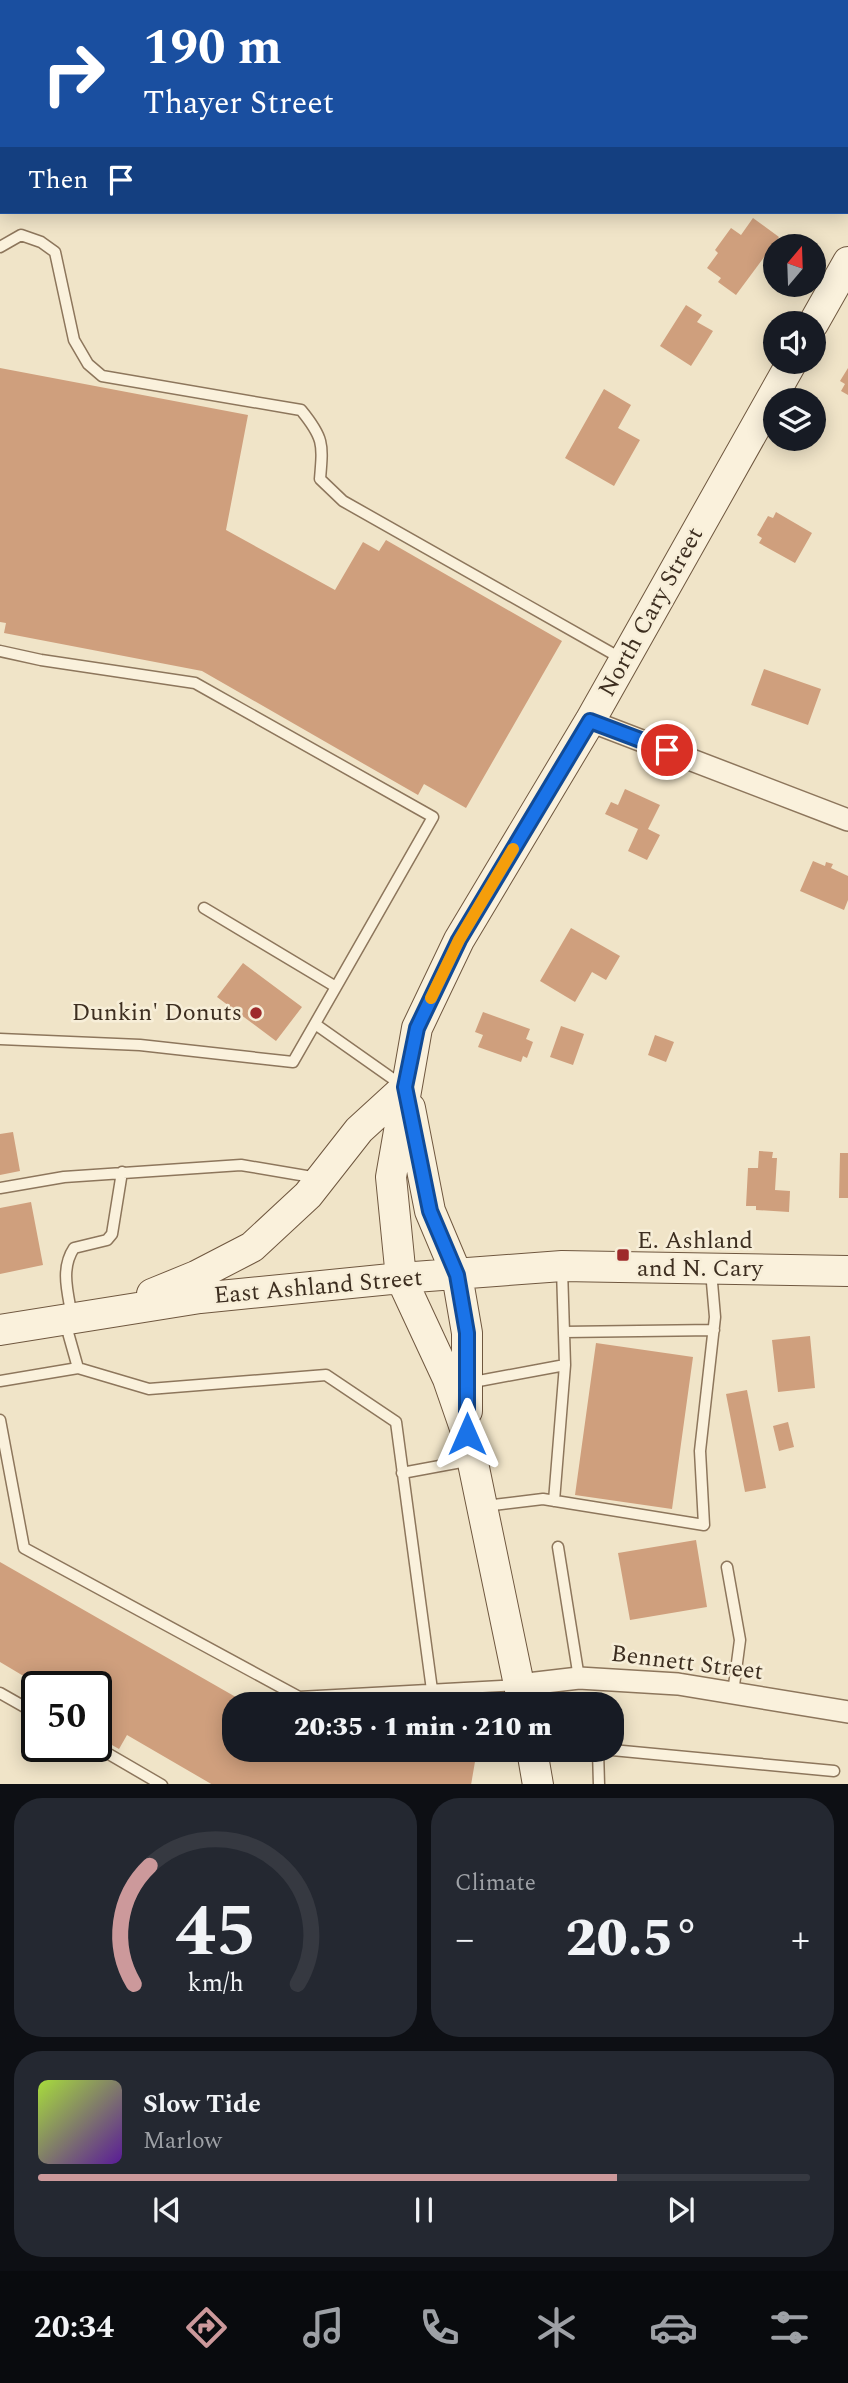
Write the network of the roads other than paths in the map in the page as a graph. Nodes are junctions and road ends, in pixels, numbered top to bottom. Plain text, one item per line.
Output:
1 (0, 247) edge
2 (848, 262) edge
3 (820, 311) edge
4 (785, 374) edge
5 (0, 651) edge
6 (624, 660) junction
7 (590, 721) junction
8 (848, 820) edge
9 (204, 908) dead end
10 (336, 987) junction
11 (314, 1024) junction
12 (0, 1039) edge
13 (405, 1087) junction
14 (122, 1172) junction
15 (321, 1179) junction
16 (0, 1188) edge
17 (562, 1266) junction
18 (710, 1270) junction
19 (848, 1271) edge
20 (457, 1275) junction
21 (401, 1278) junction
22 (111, 1311) junction
23 (68, 1318) junction
24 (0, 1330) edge
25 (714, 1330) junction
26 (564, 1332) junction
27 (565, 1364) junction
28 (78, 1368) junction
29 (0, 1381) edge
30 (467, 1383) junction
31 (0, 1420) edge
32 (470, 1447) junction
33 (402, 1473) junction
34 (554, 1501) junction
35 (482, 1506) junction
36 (558, 1546) dead end
37 (727, 1567) dead end
38 (579, 1678) junction
39 (432, 1690) junction
40 (468, 1692) edge
41 (520, 1692) edge
42 (531, 1692) edge
43 (0, 1693) edge
44 (733, 1693) junction
45 (21, 1705) edge
46 (848, 1712) edge
47 (624, 1751) edge
48 (112, 1756) edge
49 (534, 1762) edge
50 (598, 1762) edge
51 (834, 1771) dead end
52 (162, 1784) edge
53 (538, 1784) edge
54 (599, 1784) edge

1 - 6 lane
2 - 3 main road
4 - 6 main road, North Cary Street
5 - 10 lane
6 - 7 main road, North Cary Street
7 - 8 street
7 - 13 main road, North Cary Street
9 - 10 lane
10 - 11 lane
11 - 12 lane
11 - 13 lane
13 - 15 main road
13 - 20 main road, North Cary Street
13 - 21 main road, North Cary Street
14 - 15 lane
14 - 16 lane
14 - 23 lane
15 - 22 main road
17 - 18 main road, East Ashland Street
17 - 20 main road, East Ashland Street
17 - 26 lane
18 - 19 main road, East Ashland Street
18 - 25 lane
20 - 21 main road, East Ashland Street
20 - 30 main road, North Cary Street
21 - 22 main road, East Ashland Street
21 - 32 main road, North Cary Street
22 - 23 main road, East Ashland Street
23 - 24 main road, East Ashland Street
23 - 28 lane
25 - 26 lane
25 - 34 lane
26 - 27 lane
27 - 30 lane
27 - 34 lane
28 - 29 lane
28 - 33 lane
30 - 32 main road, North Cary Street
31 - 39 lane
32 - 33 lane
32 - 35 main road, North Cary Street
33 - 39 lane
34 - 35 lane
35 - 41 main road, North Cary Street
36 - 38 lane
37 - 44 lane
38 - 42 street, Bennett Street
38 - 44 street, Bennett Street
39 - 40 lane
43 - 45 lane
44 - 46 street, Bennett Street
47 - 51 lane
48 - 52 lane
49 - 53 main road
50 - 54 lane

